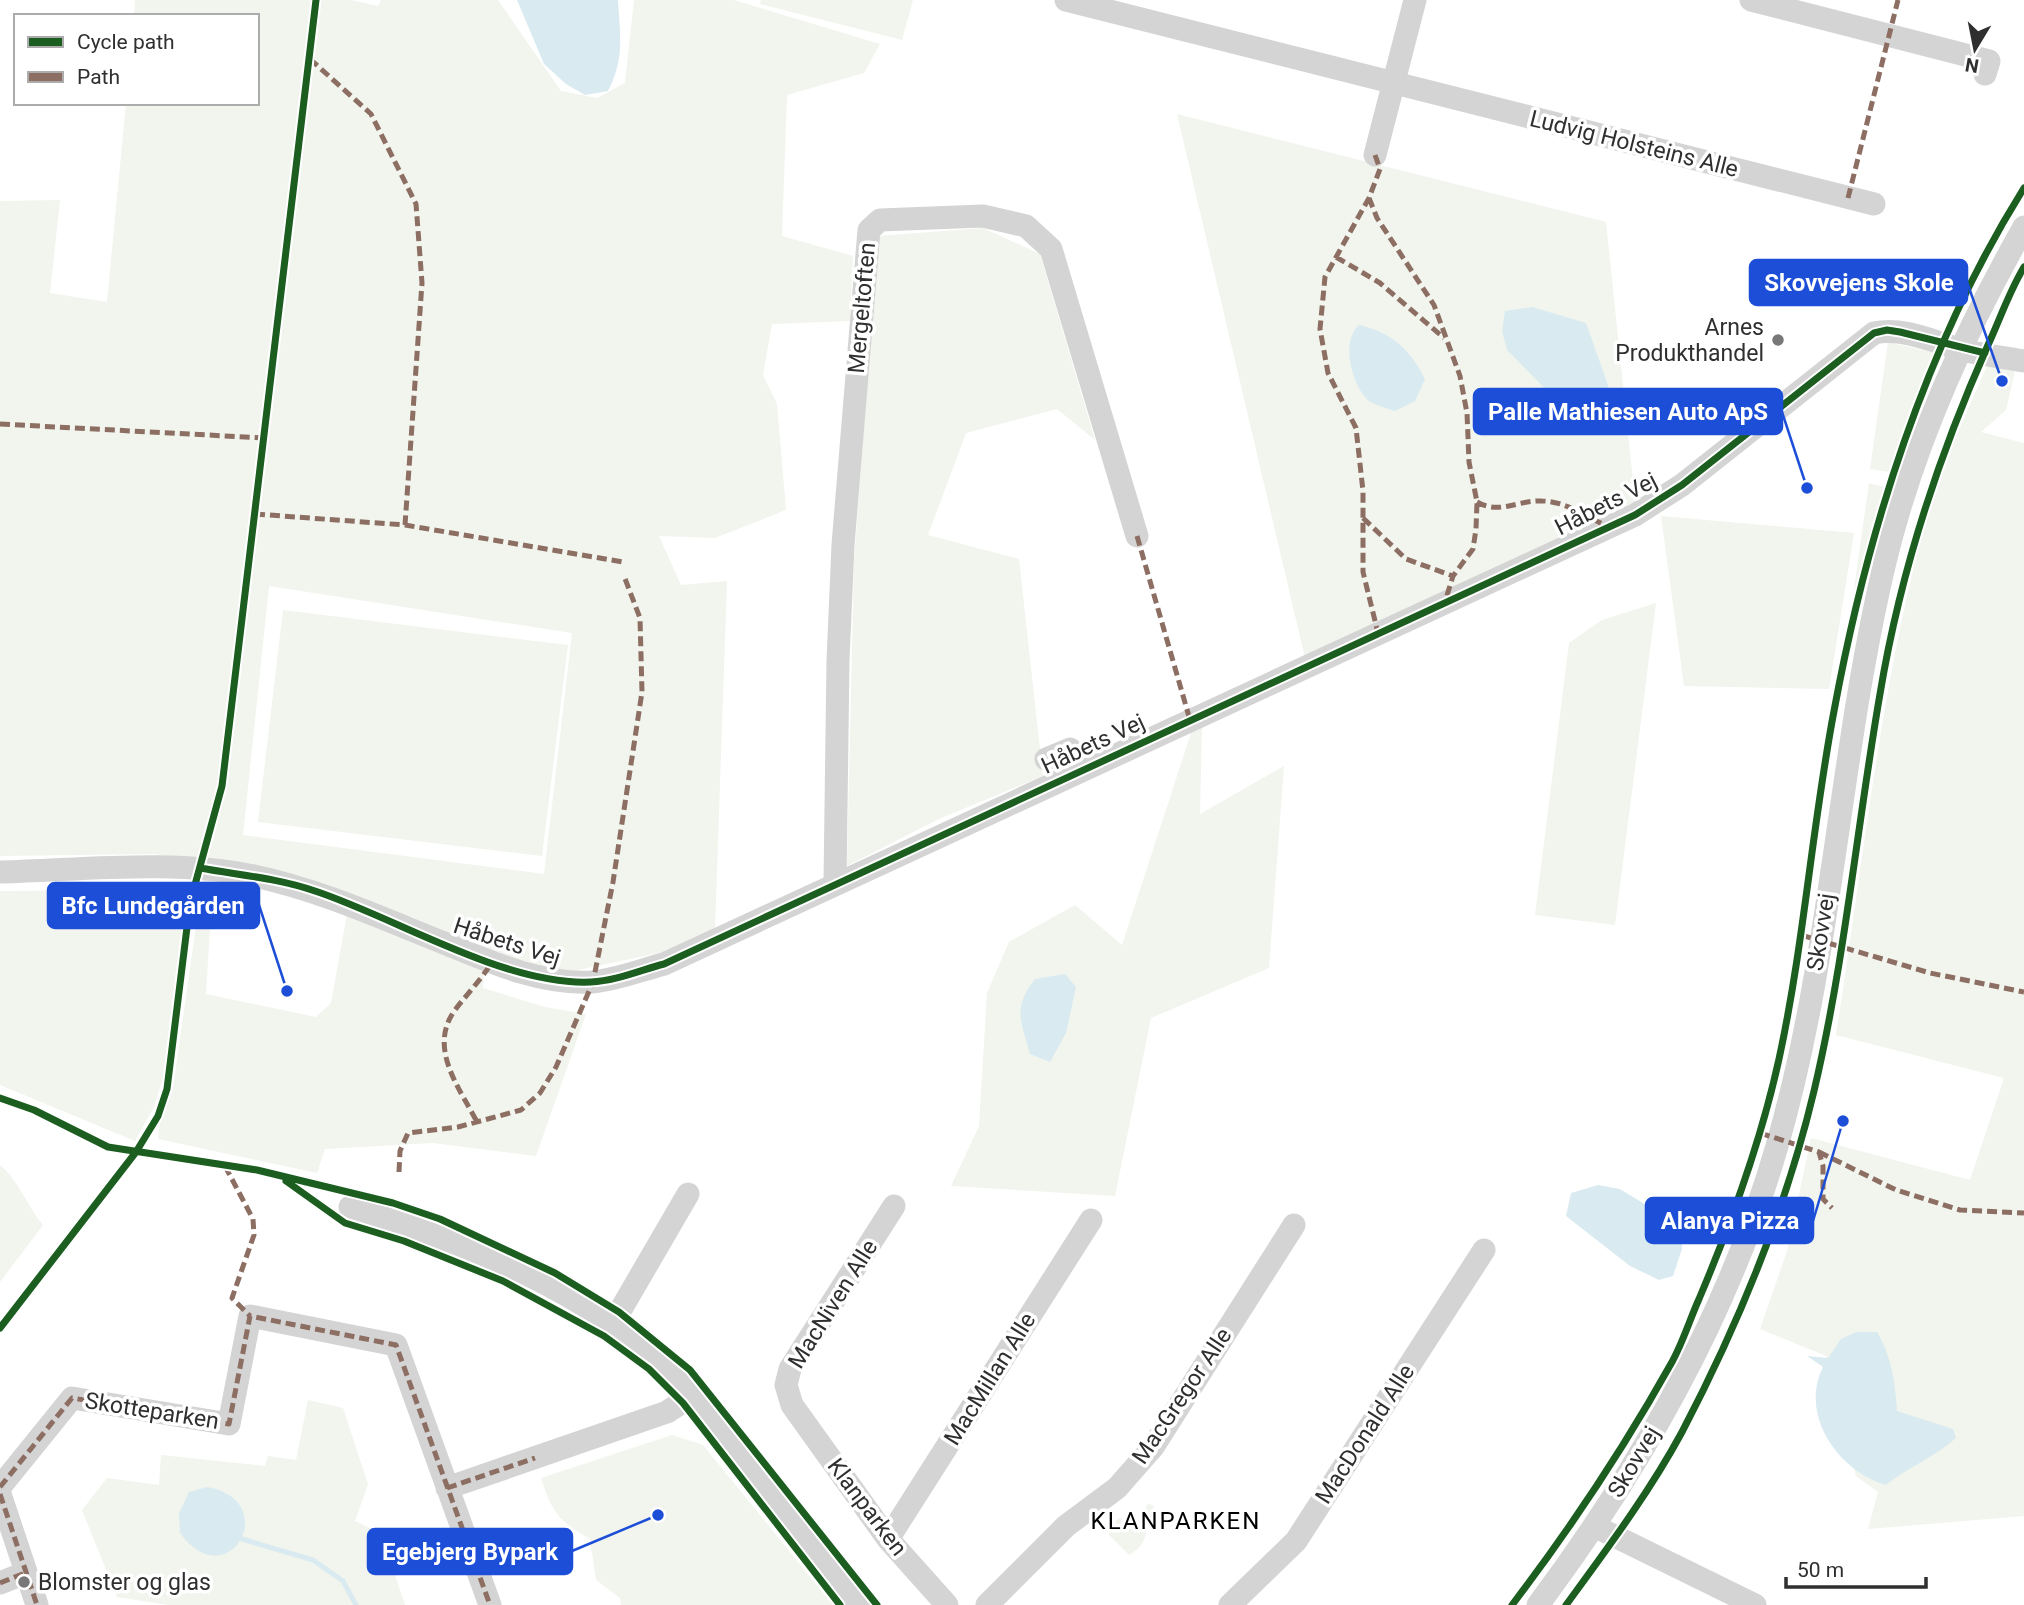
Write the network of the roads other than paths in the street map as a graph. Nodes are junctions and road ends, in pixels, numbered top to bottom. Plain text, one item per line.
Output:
1 (1066, 0) edge
2 (1415, 0) edge
3 (1751, 0) edge
4 (1985, 74) dead end
5 (1394, 83) junction
6 (1376, 155) dead end
7 (1874, 204) dead end
8 (2024, 227) edge
9 (1961, 349) junction
10 (2024, 361) edge
11 (1137, 536) dead end
12 (1046, 760) dead end
13 (1080, 771) junction
14 (0, 872) edge
15 (835, 882) junction
16 (688, 1194) dead end
17 (894, 1206) dead end
18 (350, 1207) dead end
19 (1091, 1220) dead end
20 (1294, 1225) dead end
21 (1484, 1250) dead end
22 (613, 1323) junction
23 (693, 1395) junction
24 (792, 1405) joint
25 (0, 1487) edge
26 (447, 1488) junction
27 (0, 1494) edge
28 (1596, 1527) junction
29 (888, 1539) junction
30 (25, 1573) junction
31 (0, 1583) edge
32 (37, 1605) edge
33 (490, 1605) edge
34 (859, 1605) edge
35 (947, 1605) edge
36 (987, 1605) edge
37 (1230, 1605) edge
38 (1538, 1605) edge
39 (1755, 1605) edge

1 - 5 street, Ludvig Holsteins Alle
2 - 5 street
3 - 4 street
5 - 6 street
5 - 7 street, Ludvig Holsteins Alle
8 - 9 street, Skovvej
9 - 10 street, Håbets Vej
9 - 13 street, Håbets Vej
9 - 28 street, Skovvej
11 - 15 street, Mergeltoften
12 - 13 street
13 - 15 street, Håbets Vej
14 - 15 street, Håbets Vej
16 - 22 street
17 - 24 street, MacNiven Alle
18 - 22 street
19 - 29 street, MacMillan Alle
20 - 36 street, MacGregor Alle
21 - 37 street, MacDonald Alle
22 - 23 street
23 - 26 street
23 - 34 street
24 - 29 street, Klanparken
25 - 26 street, Skotteparken
26 - 33 street, Skotteparken
27 - 30 street
28 - 38 street, Skovvej
28 - 39 street
29 - 35 street, Klanparken
30 - 31 street
30 - 32 street

